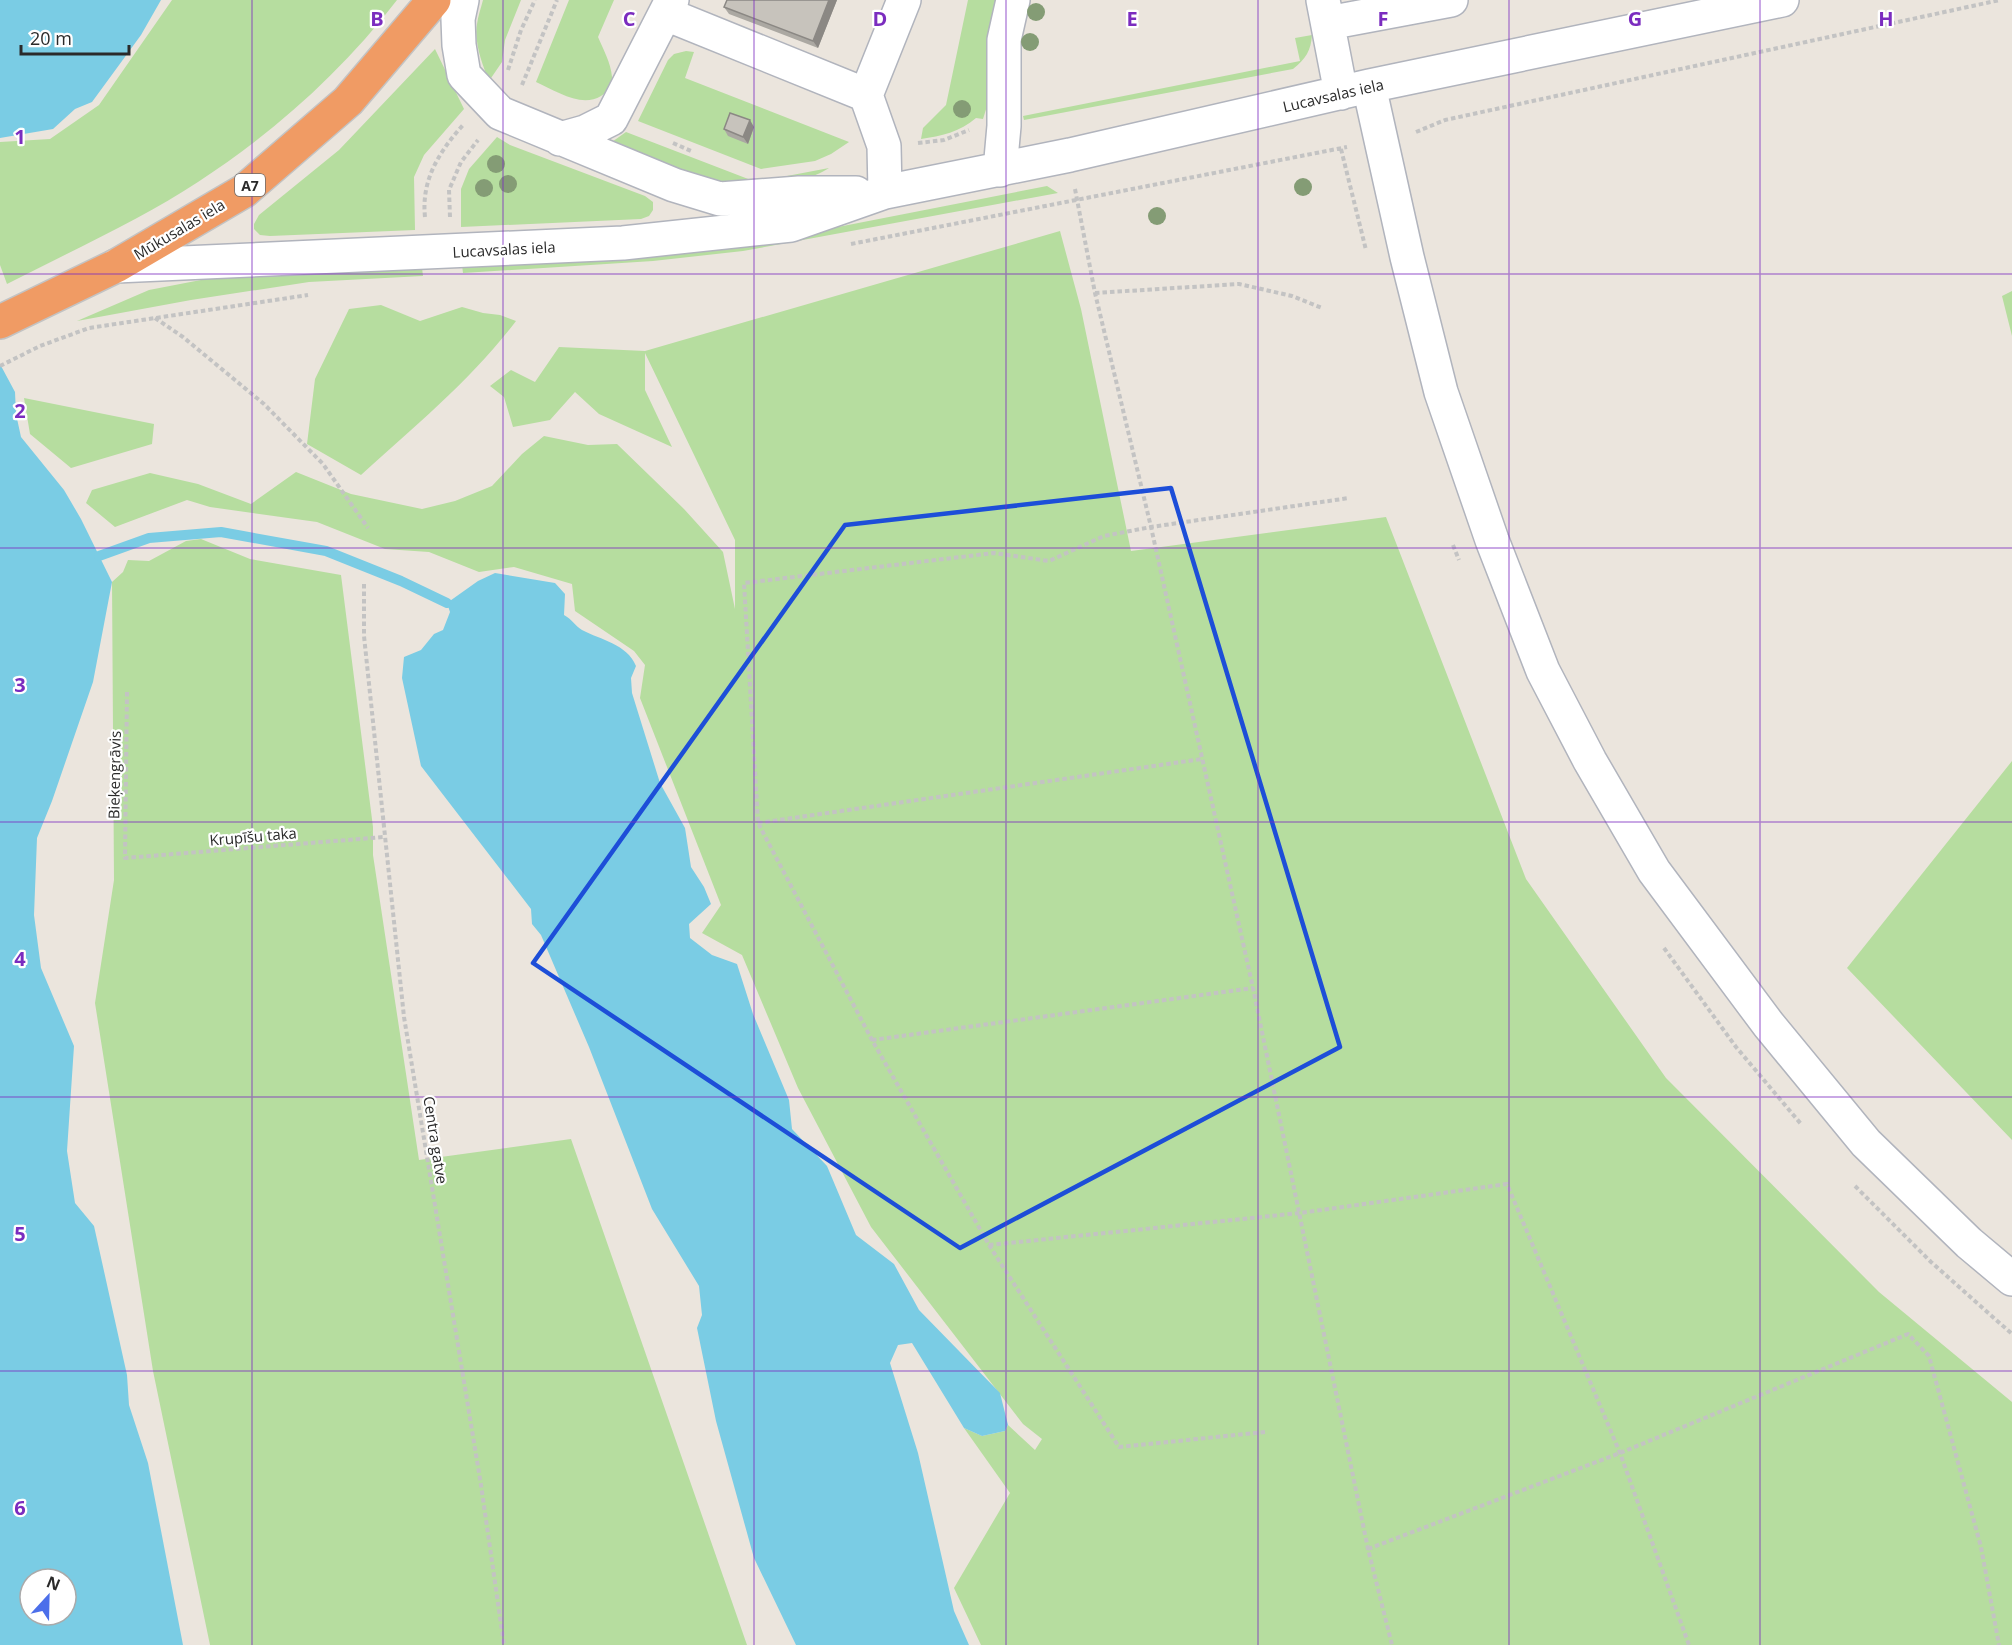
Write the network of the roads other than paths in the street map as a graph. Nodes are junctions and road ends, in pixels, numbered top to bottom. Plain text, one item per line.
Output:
1 (434, 0) edge
2 (462, 0) edge
3 (904, 0) edge
4 (1013, 0) edge
5 (1451, 0) edge
6 (1782, 0) edge
7 (669, 7) edge
8 (1326, 12) edge
9 (1355, 90) junction
10 (866, 95) junction
11 (560, 139) junction
12 (1000, 170) junction
13 (885, 192) junction
14 (116, 266) junction
15 (11, 317) edge
16 (2012, 1279) edge

1 - 14 highway, Mūkusalas iela / A7
2 - 11 street, Lucavsalas iela
3 - 10 street
4 - 12 street
5 - 8 street
6 - 9 street, Lucavsalas iela
7 - 10 street
7 - 11 street
8 - 9 street
9 - 12 street, Lucavsalas iela
9 - 16 street
10 - 13 street
11 - 13 street, Lucavsalas iela
12 - 13 street, Lucavsalas iela
13 - 14 street, Lucavsalas iela
14 - 15 highway, Mūkusalas iela / A7

